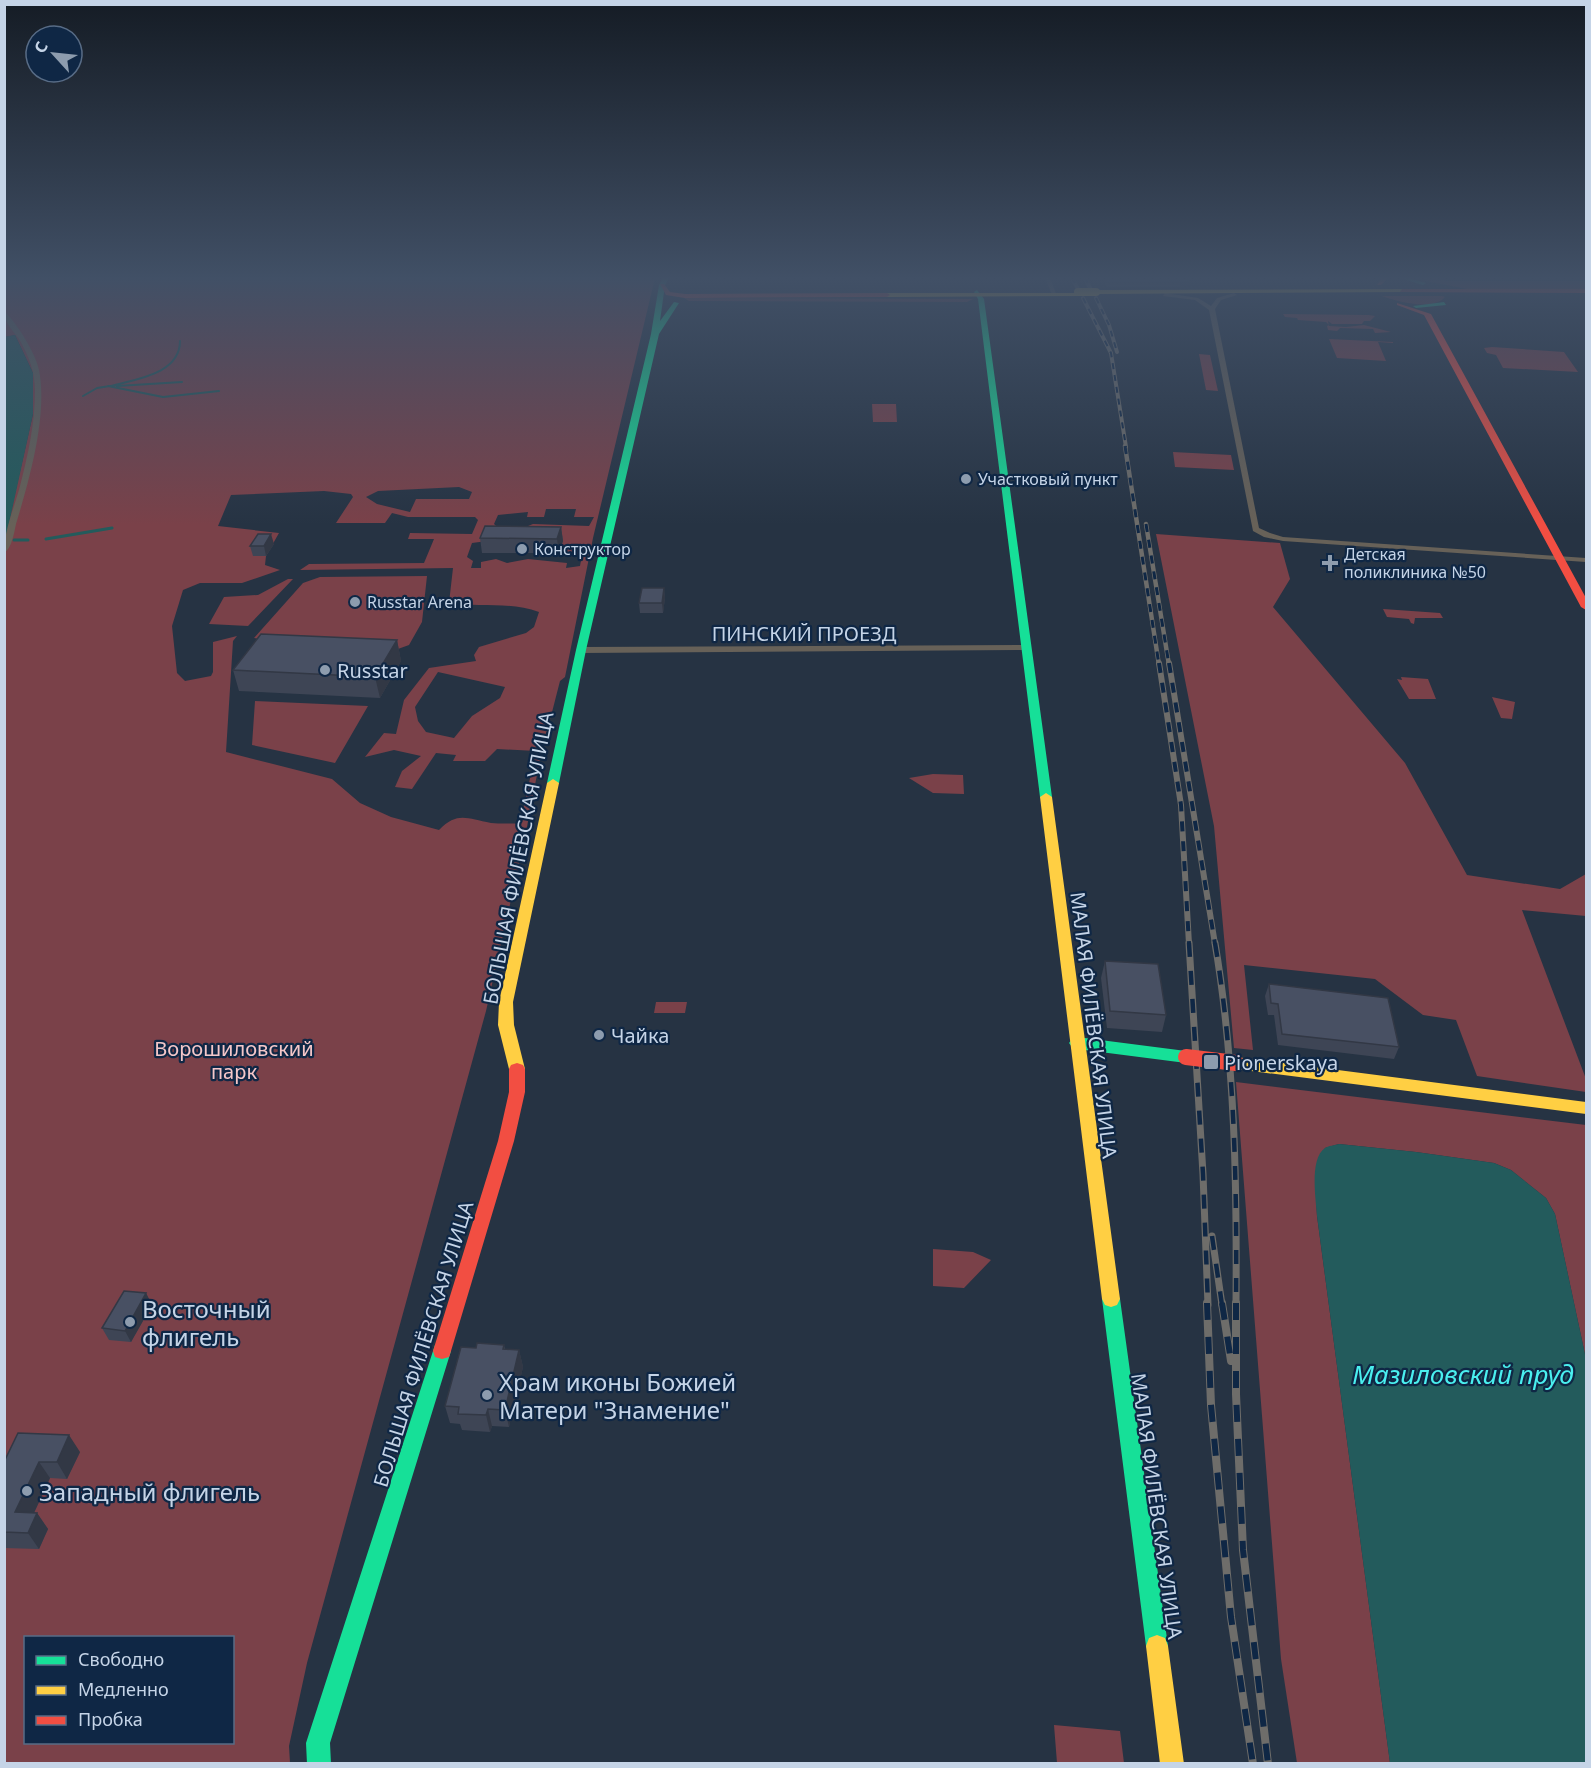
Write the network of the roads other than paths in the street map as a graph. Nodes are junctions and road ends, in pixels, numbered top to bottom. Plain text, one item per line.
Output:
1 (31, 361) edge
2 (649, 361) edge
3 (988, 361) edge
4 (1222, 361) edge
5 (1452, 361) edge
6 (4, 551) edge
7 (1560, 559) junction
8 (1587, 560) edge
9 (1587, 607) edge
10 (1027, 648) junction
11 (581, 651) junction
12 (1077, 1043) junction
13 (1587, 1108) edge
14 (319, 1764) edge
15 (1172, 1764) edge

1 - 6 street
2 - 11 street, БОЛЬШАЯ ФИЛЁВСКАЯ УЛИЦА
3 - 10 street, МАЛАЯ ФИЛЁВСКАЯ УЛИЦА
4 - 7 street
5 - 7 street
7 - 8 street
7 - 9 street
10 - 11 street, ПИНСКИЙ ПРОЕЗД
10 - 12 street, МАЛАЯ ФИЛЁВСКАЯ УЛИЦА
11 - 14 street, БОЛЬШАЯ ФИЛЁВСКАЯ УЛИЦА
12 - 13 street, bridge
12 - 15 street, МАЛАЯ ФИЛЁВСКАЯ УЛИЦА

